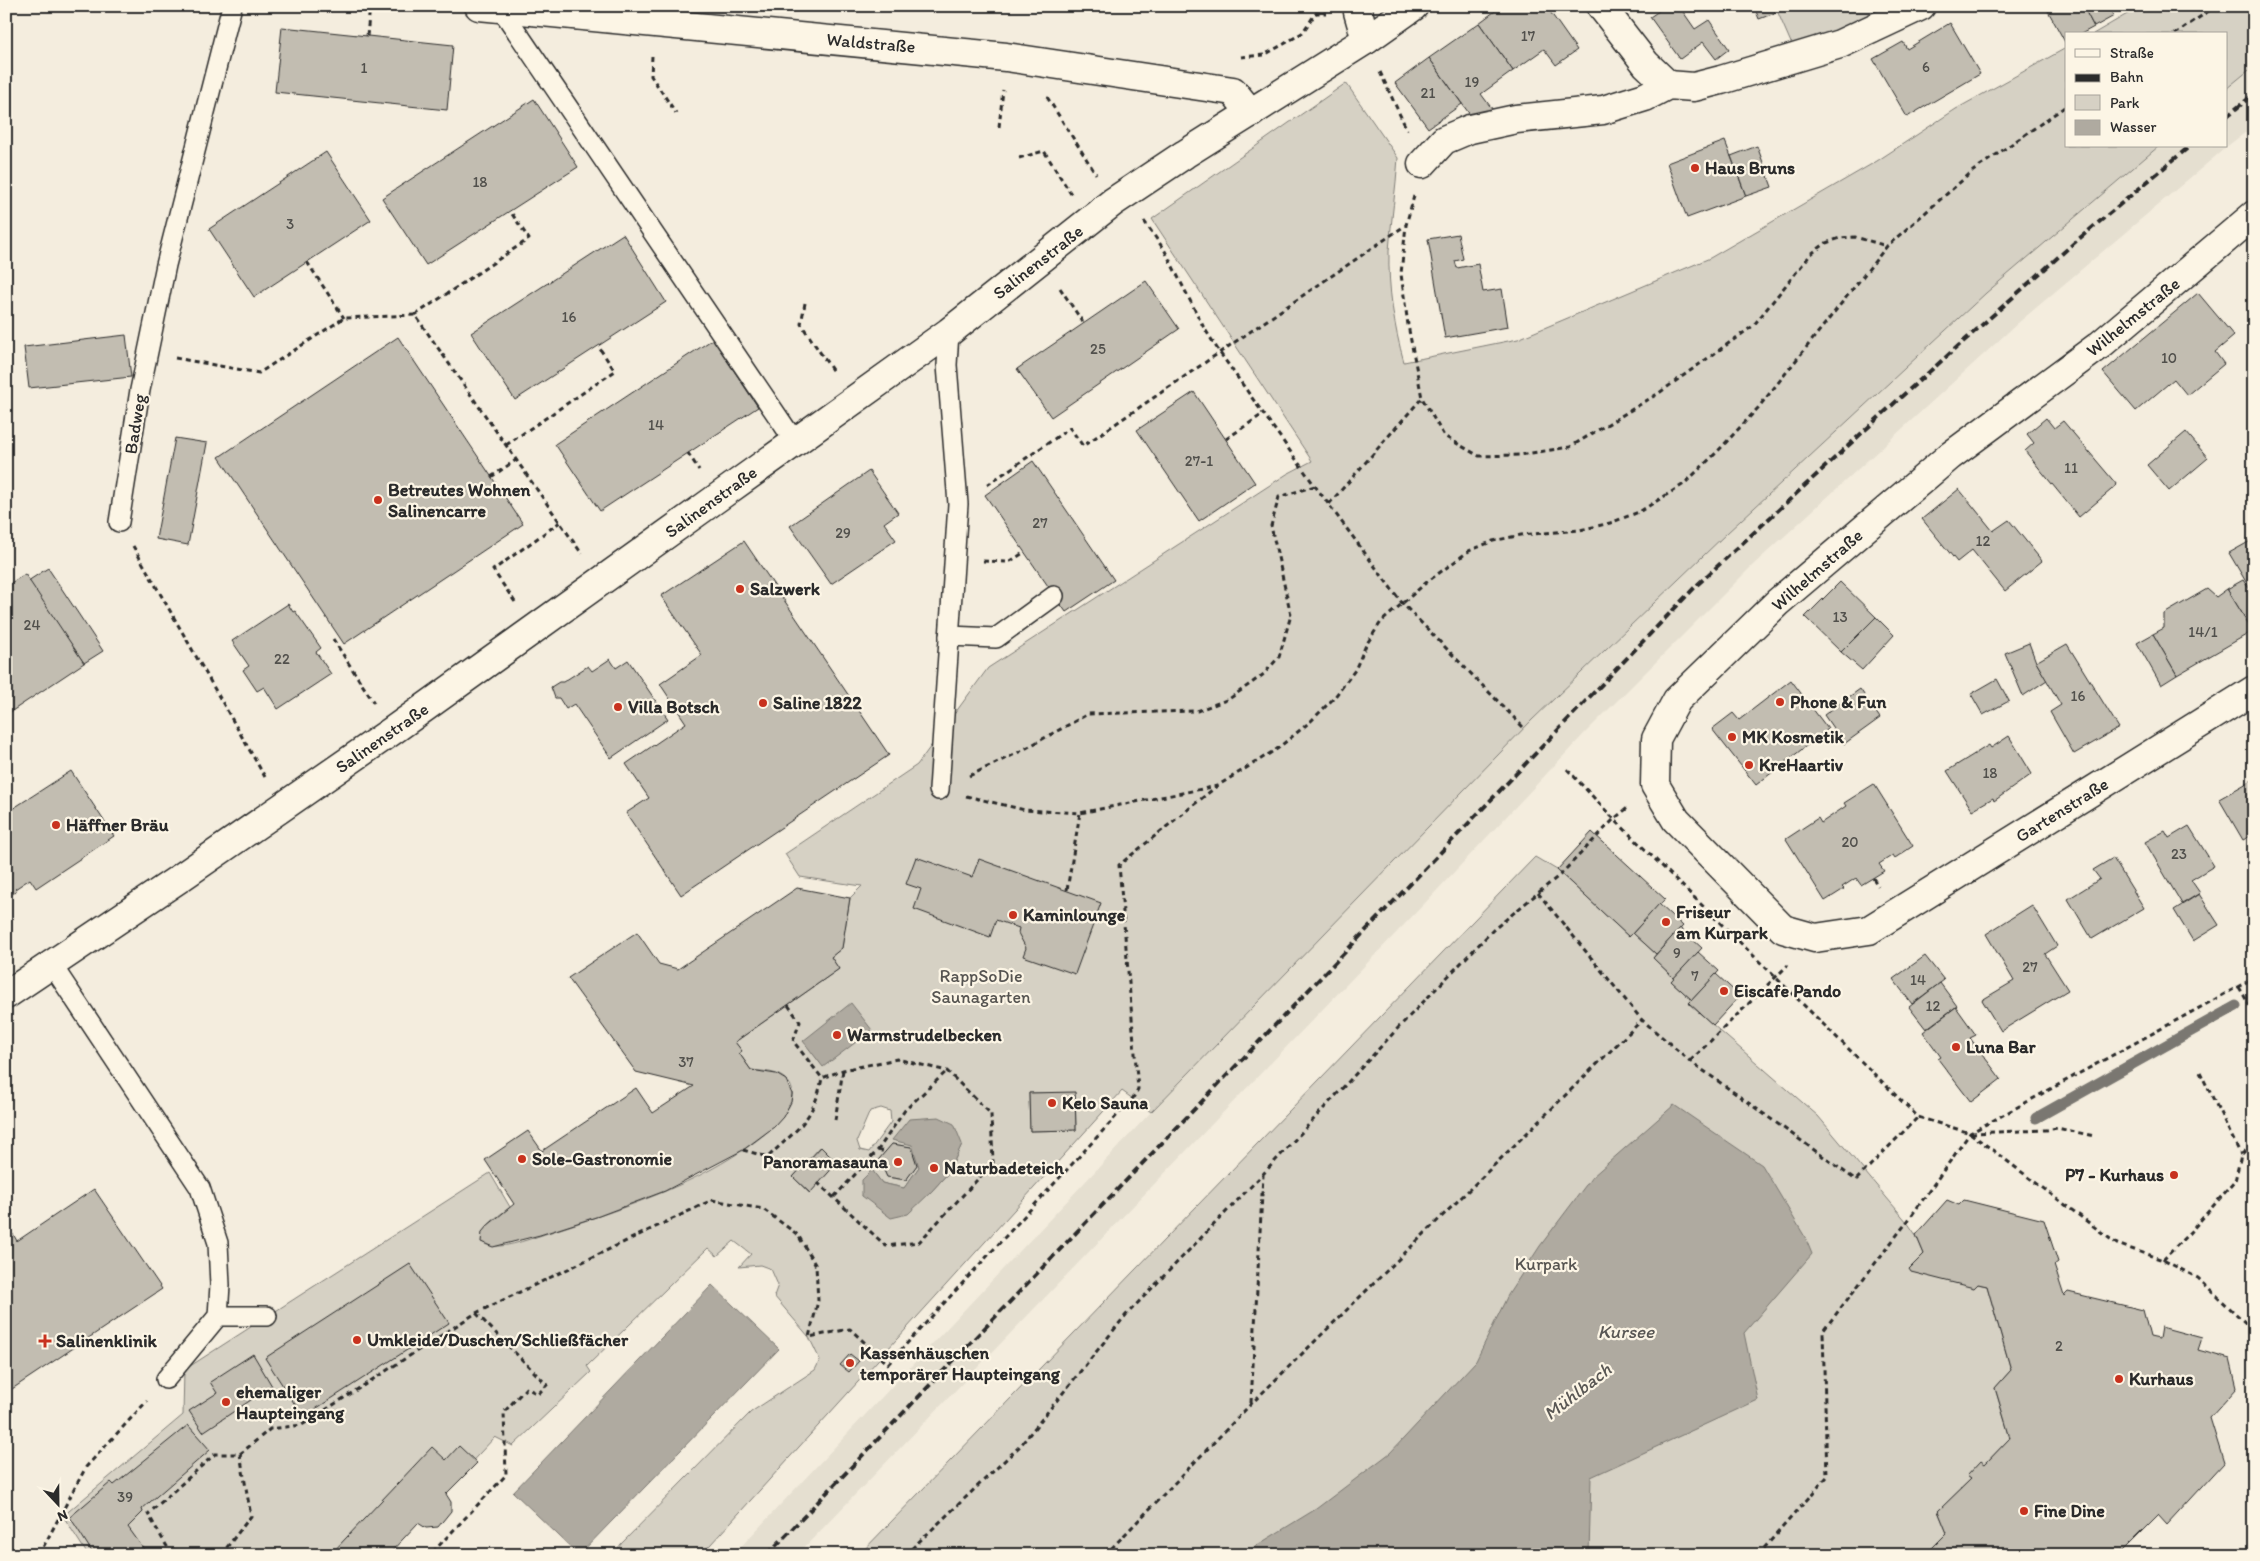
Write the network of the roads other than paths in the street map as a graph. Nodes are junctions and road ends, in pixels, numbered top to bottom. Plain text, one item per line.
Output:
1 (232, 6) edge
2 (1359, 6) edge
3 (1414, 6) edge
4 (1602, 6) edge
5 (1921, 6) edge
6 (490, 8) edge
7 (1366, 40) junction
8 (1668, 85) junction
9 (1251, 113) junction
10 (1422, 164) road end
11 (2254, 215) edge
12 (949, 332) junction
13 (795, 442) junction
14 (119, 522) road end
15 (1054, 596) dead end
16 (949, 636) junction
17 (2254, 690) edge
18 (939, 790) road end
19 (1869, 930) joint
20 (52, 965) junction
21 (6, 995) edge
22 (218, 1316) junction
23 (267, 1316) dead end
24 (166, 1379) road end

1 - 14 lane, Badweg
2 - 7 street
3 - 7 street, Salinenstraße
4 - 8 street
5 - 8 street
6 - 9 street, Waldstraße
6 - 13 lane
7 - 9 street, Salinenstraße
8 - 10 street
9 - 12 street, Salinenstraße
11 - 19 street, Wilhelmstraße
12 - 13 street, Salinenstraße
12 - 16 lane
13 - 20 street, Salinenstraße
15 - 16 lane
16 - 18 lane
17 - 19 street, Gartenstraße
20 - 21 street, Salinenstraße
20 - 22 lane
22 - 23 lane
22 - 24 lane

